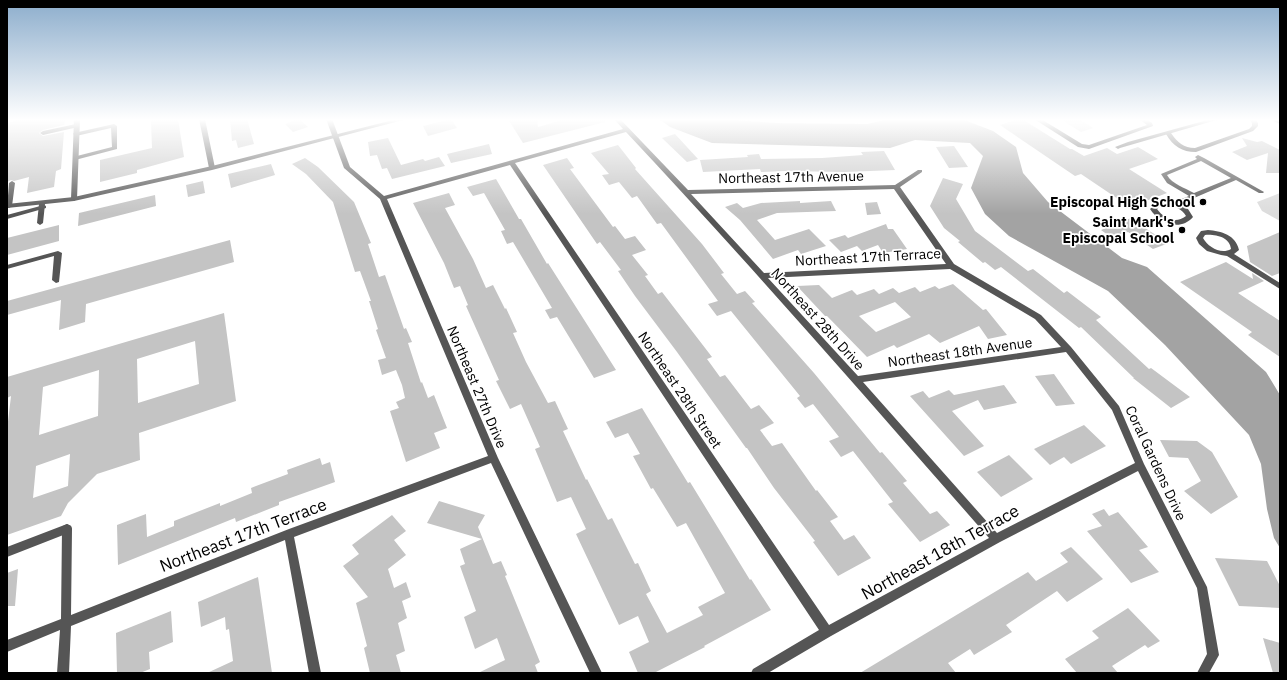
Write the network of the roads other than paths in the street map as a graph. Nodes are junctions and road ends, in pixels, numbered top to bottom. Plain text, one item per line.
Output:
1 (75, 151) edge
2 (104, 151) edge
3 (208, 151) edge
4 (279, 151) edge
5 (341, 151) edge
6 (552, 151) edge
7 (647, 151) edge
8 (1190, 151) edge
9 (75, 158) junction
10 (1202, 159) junction
11 (511, 162) junction
12 (212, 168) junction
13 (920, 171) dead end
14 (1236, 178) junction
15 (12, 182) dead end
16 (896, 187) junction
17 (686, 192) junction
18 (1261, 192) dead end
19 (1194, 196) junction
20 (383, 198) junction
21 (74, 199) junction
22 (1175, 204) junction
23 (8, 206) edge
24 (42, 206) junction
25 (7, 217) edge
26 (40, 223) dead end
27 (1228, 253) junction
28 (951, 266) junction
29 (7, 267) edge
30 (762, 276) junction
31 (56, 280) dead end
32 (1280, 286) edge
33 (1068, 349) junction
34 (856, 380) junction
35 (492, 458) junction
36 (1140, 465) junction
37 (289, 534) junction
38 (996, 539) junction
39 (7, 552) edge
40 (66, 622) junction
41 (827, 632) junction
42 (7, 646) edge
43 (63, 673) edge
44 (315, 673) edge
45 (596, 673) edge
46 (757, 673) edge
47 (1203, 673) edge

1 - 9 street
2 - 9 street
3 - 12 street
4 - 12 street
5 - 20 street, Northeast 27th Drive
6 - 11 street
7 - 17 street, Northeast 28th Drive
8 - 10 street
9 - 21 street
10 - 14 street
10 - 19 street
11 - 20 street
11 - 41 street, Northeast 28th Street
12 - 21 street
13 - 16 street
14 - 18 street
14 - 19 street
15 - 23 street
16 - 17 street, Northeast 17th Avenue
16 - 28 street, Coral Gardens Drive
17 - 30 street, Northeast 28th Drive
19 - 22 street
20 - 35 street, Northeast 27th Drive
21 - 24 street
22 - 22 street
23 - 24 street
24 - 25 street
24 - 26 street
27 - 27 street
27 - 32 street
28 - 30 street, Northeast 17th Terrace
28 - 33 street, Coral Gardens Drive
29 - 31 street
30 - 34 street, Northeast 28th Drive
33 - 34 street, Northeast 18th Avenue
33 - 36 street, Coral Gardens Drive
34 - 38 street, Northeast 28th Drive
35 - 37 street, Northeast 17th Terrace
35 - 45 street, Northeast 27th Drive
36 - 38 street, Northeast 18th Terrace
36 - 47 street, Coral Gardens Drive
37 - 40 street, Northeast 17th Terrace
37 - 44 street
38 - 41 street, Northeast 18th Terrace
39 - 40 street
40 - 42 street, Northeast 17th Terrace
40 - 43 street
41 - 46 street, Northeast 18th Terrace

